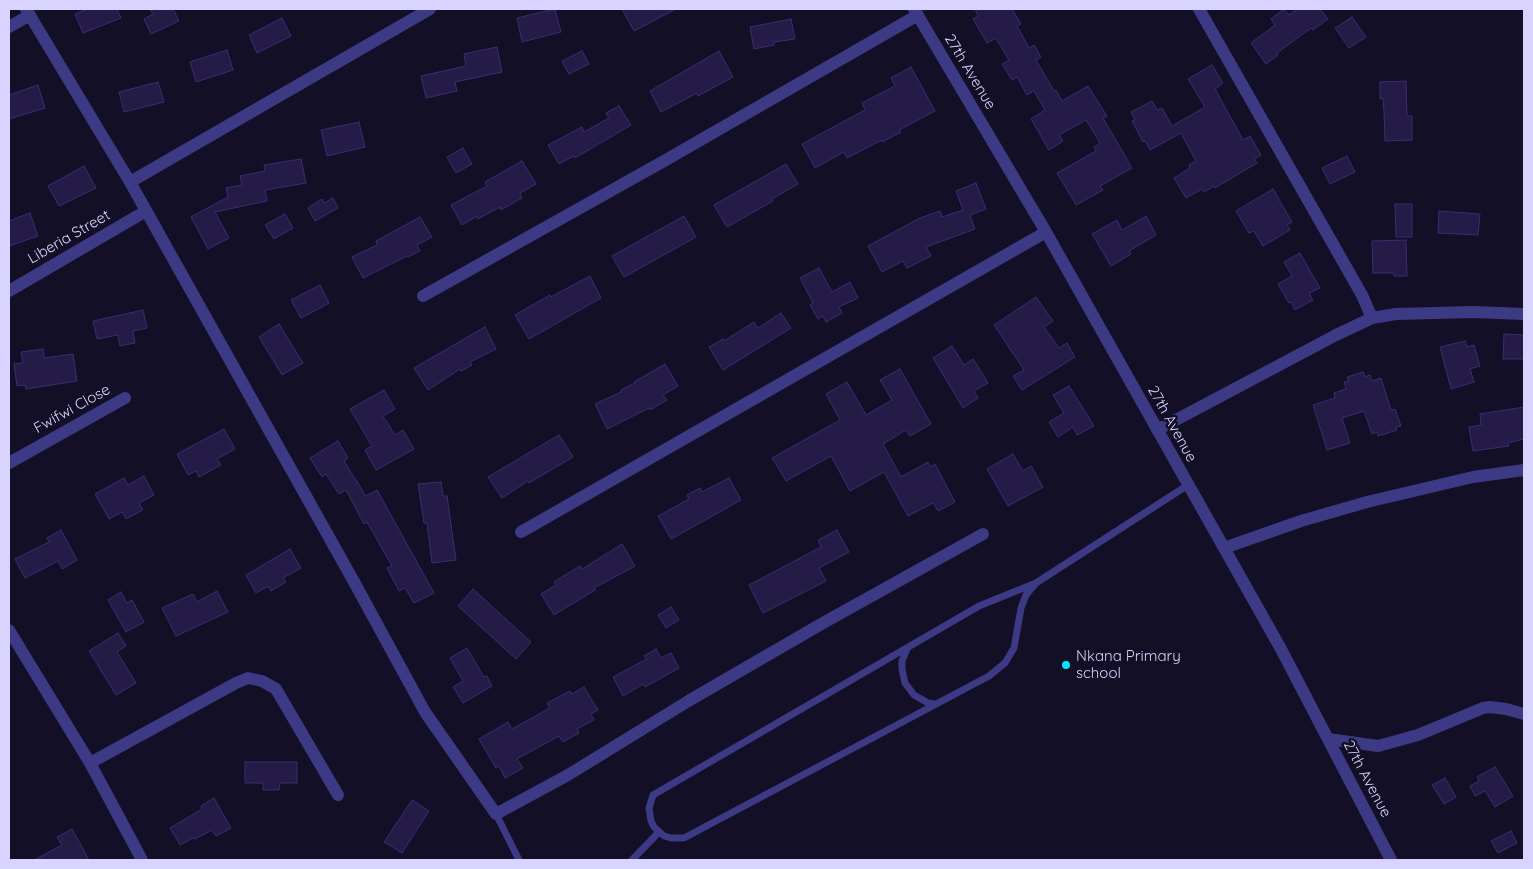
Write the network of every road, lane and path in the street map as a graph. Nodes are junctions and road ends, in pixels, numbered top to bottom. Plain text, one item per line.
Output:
1 (430, 9) edge
2 (1198, 9) edge
3 (28, 12) edge
4 (916, 12) edge
5 (9, 27) edge
6 (130, 182) junction
7 (146, 212) junction
8 (1046, 232) junction
9 (9, 290) edge
10 (423, 296) dead end
11 (1524, 314) edge
12 (1372, 318) junction
13 (125, 398) dead end
14 (1157, 430) junction
15 (9, 463) edge
16 (1524, 470) edge
17 (1188, 485) junction
18 (521, 532) dead end
19 (983, 534) dead end
20 (1224, 548) junction
21 (1036, 583) junction
22 (9, 630) edge
23 (908, 648) junction
24 (936, 704) junction
25 (1524, 714) edge
26 (1328, 739) junction
27 (90, 764) junction
28 (338, 795) dead end
29 (496, 814) junction
30 (659, 832) junction
31 (142, 860) edge
32 (519, 860) edge
33 (632, 860) edge
34 (1391, 860) edge

1 - 6 street
2 - 12 street
3 - 5 street
3 - 6 street
4 - 8 street, 27th Avenue
4 - 10 street
6 - 7 street
7 - 9 street, Liberia Street
7 - 29 street
8 - 14 street, 27th Avenue
8 - 18 street
11 - 12 street
12 - 14 street
13 - 15 street, Fwifwi Close
14 - 17 street, 27th Avenue
16 - 20 street
17 - 20 street, 27th Avenue
17 - 21 lane
19 - 29 street
20 - 26 street, 27th Avenue
21 - 23 lane
21 - 24 lane
22 - 27 street
23 - 24 lane
23 - 30 lane
24 - 30 lane
25 - 26 street
26 - 34 street, 27th Avenue
27 - 28 street
27 - 31 street
29 - 32 lane
30 - 33 lane

